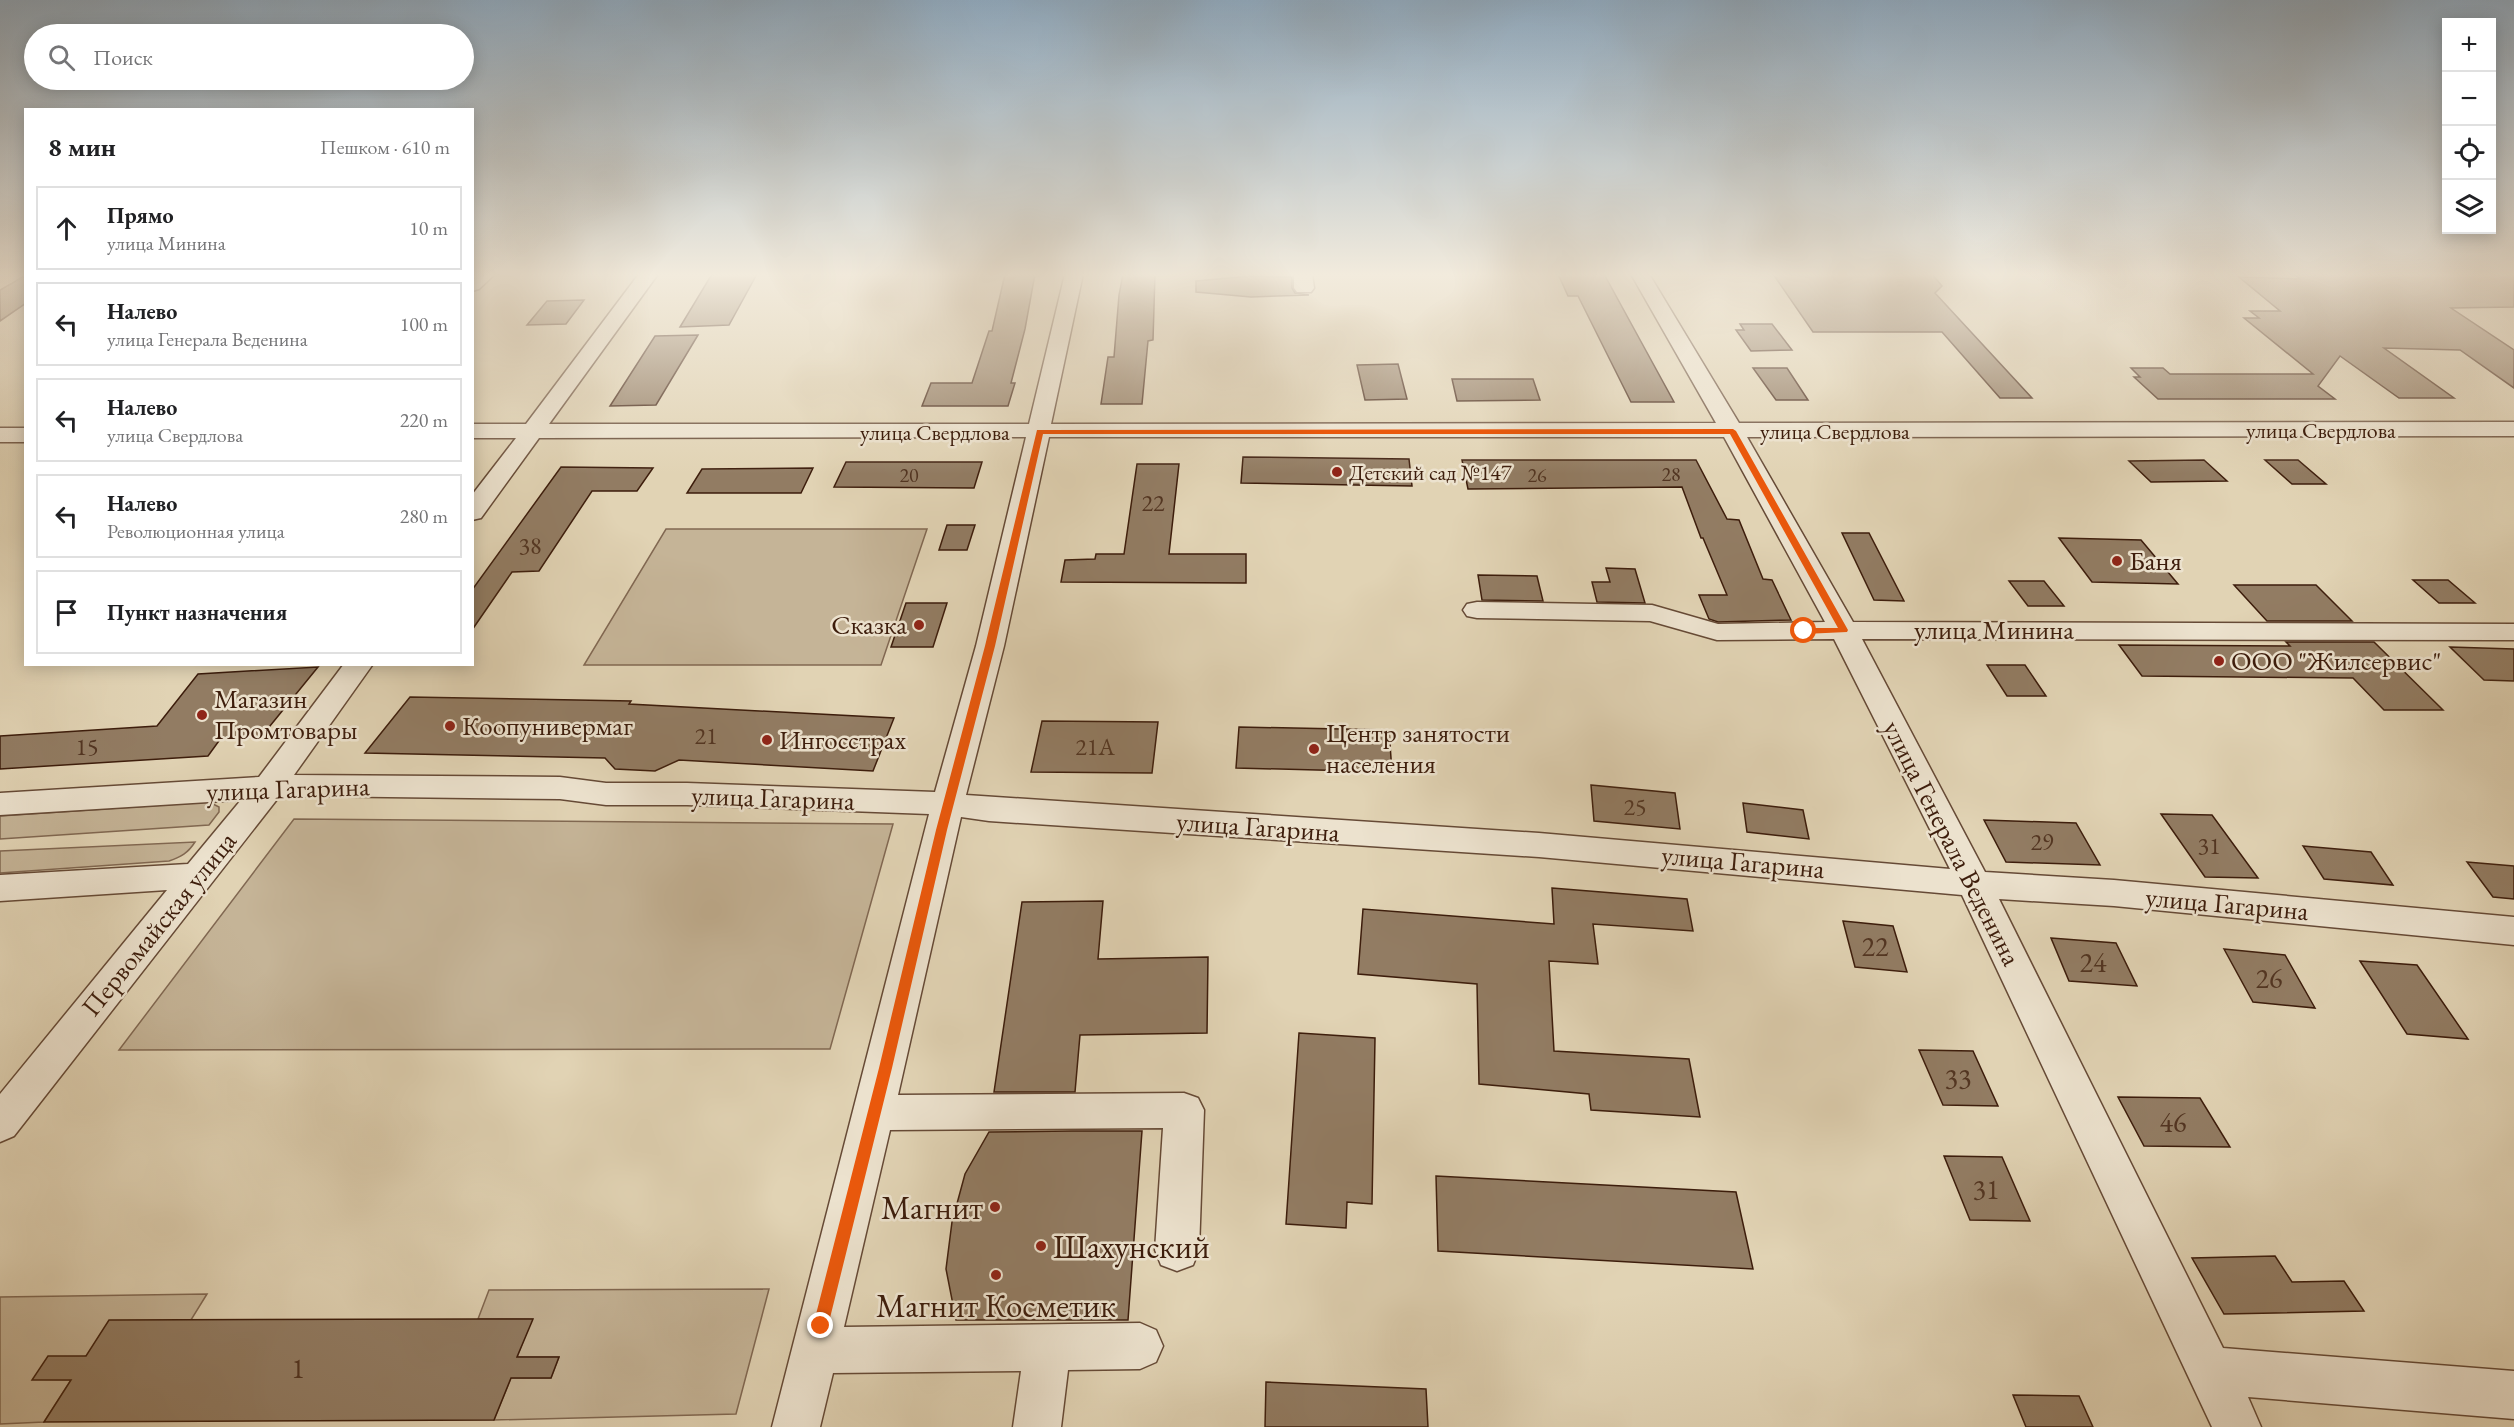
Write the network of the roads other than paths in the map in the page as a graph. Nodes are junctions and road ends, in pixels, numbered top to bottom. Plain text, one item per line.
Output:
1 (601, 341) edge
2 (1060, 341) edge
3 (1679, 341) edge
4 (2514, 429) edge
5 (474, 431) edge
6 (1733, 431) junction
7 (534, 432) junction
8 (1040, 432) junction
9 (0, 435) edge
10 (24, 435) edge
11 (474, 510) edge
12 (1477, 610) dead end
13 (1844, 630) junction
14 (2514, 632) edge
15 (358, 666) edge
16 (269, 787) junction
17 (0, 804) edge
18 (948, 804) junction
19 (198, 876) junction
20 (1974, 882) junction
21 (0, 888) edge
22 (2514, 931) edge
23 (873, 1113) junction
24 (0, 1124) edge
25 (1177, 1250) dead end
26 (1140, 1346) dead end
27 (1047, 1347) junction
28 (815, 1350) junction
29 (2210, 1370) junction
30 (2514, 1395) edge
31 (796, 1427) edge
32 (1036, 1427) edge
33 (2237, 1427) edge

1 - 7 street
2 - 8 street
3 - 6 street, улица Генерала Веденина
4 - 6 street, улица Свердлова
5 - 7 street, улица Свердлова
6 - 8 street, улица Свердлова
6 - 13 street, улица Генерала Веденина
7 - 8 street, улица Свердлова
7 - 11 street
8 - 18 street
9 - 10 street
12 - 13 street, улица Минина
13 - 14 street, улица Минина
13 - 20 street, улица Генерала Веденина
15 - 16 street, Первомайская улица
16 - 17 street, улица Гагарина
16 - 18 street, улица Гагарина
16 - 19 street, Первомайская улица
18 - 20 street, улица Гагарина
18 - 23 street
19 - 21 street
19 - 24 street, Первомайская улица
20 - 22 street, улица Гагарина
20 - 29 street, улица Генерала Веденина
23 - 25 street
23 - 28 street
26 - 27 street
27 - 28 street
27 - 32 street
28 - 31 street
29 - 30 street
29 - 33 street, улица Генерала Веденина

